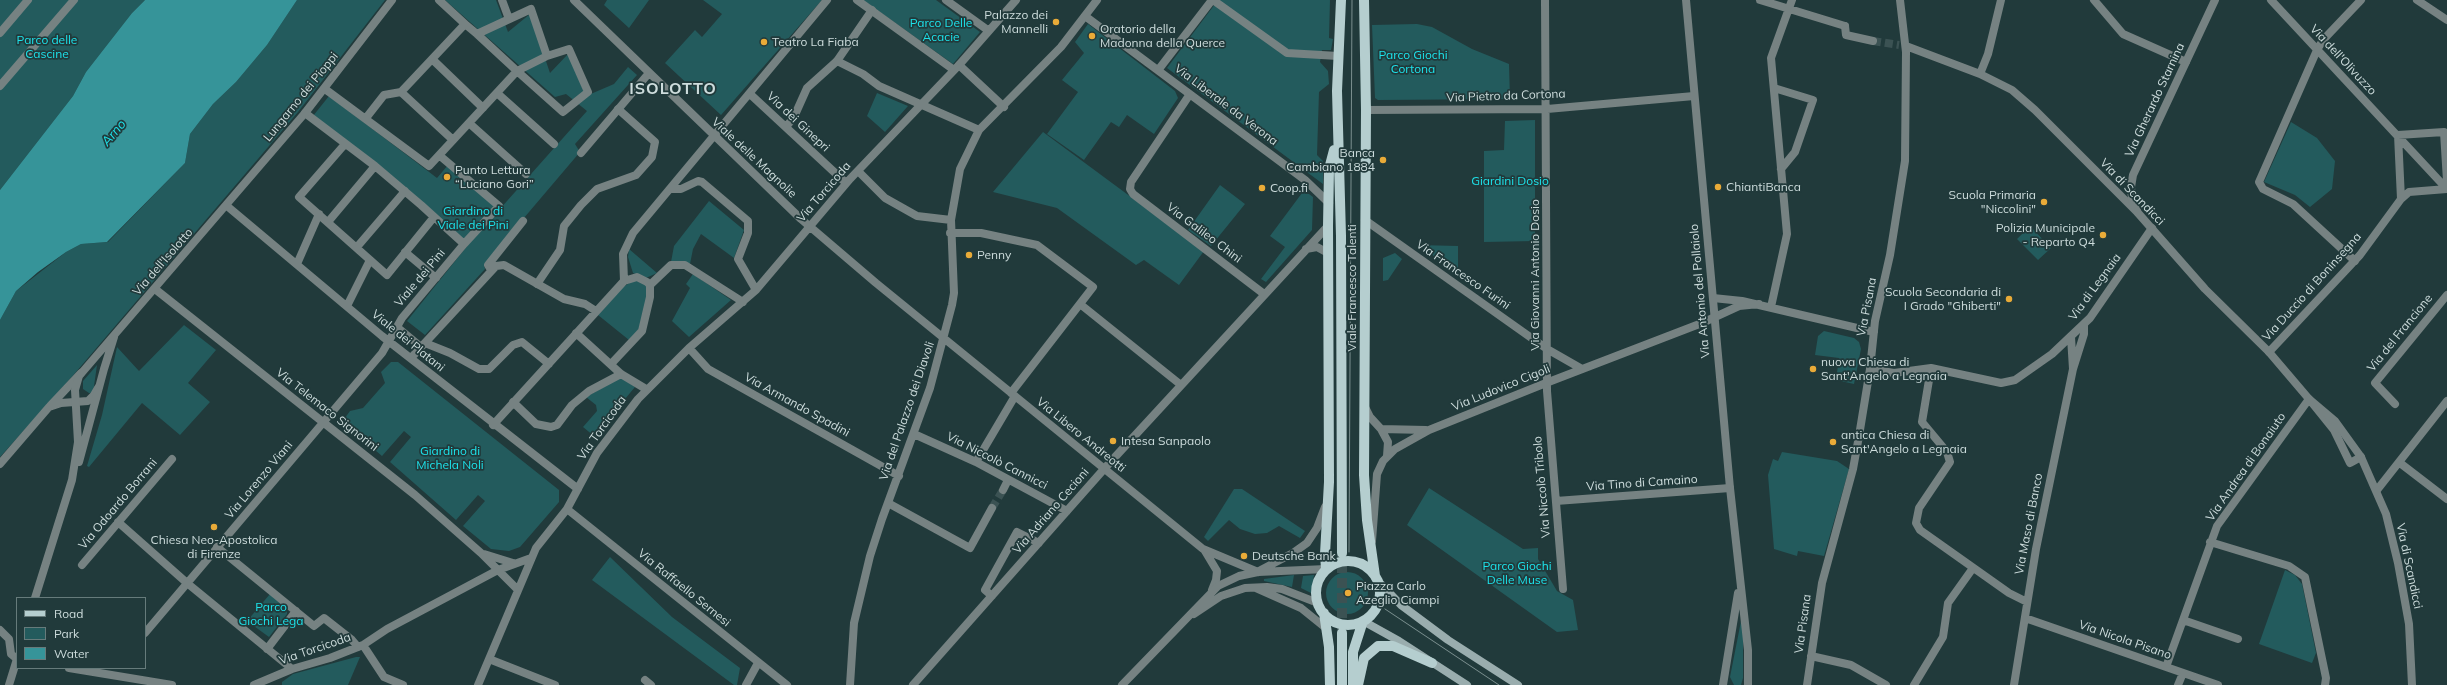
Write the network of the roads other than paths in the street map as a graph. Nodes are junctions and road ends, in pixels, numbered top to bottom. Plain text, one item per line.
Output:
1 (28, 0) edge
2 (74, 0) edge
3 (392, 0) edge
4 (439, 0) edge
5 (502, 0) edge
6 (574, 0) edge
7 (827, 0) edge
8 (857, 0) edge
9 (946, 0) edge
10 (1016, 0) edge
11 (1097, 0) edge
12 (1213, 0) edge
13 (1341, 0) edge
14 (1364, 0) edge
15 (1545, 0) edge
16 (1760, 0) edge
17 (1792, 0) edge
18 (1900, 0) edge
19 (2001, 0) edge
20 (2094, 0) edge
21 (2215, 0) edge
22 (2271, 0) edge
23 (2361, 0) edge
24 (2417, 0) edge
25 (1687, 1) edge
26 (1789, 9) junction
27 (872, 10) junction
28 (1085, 16) junction
29 (509, 19) junction
30 (2447, 20) edge
31 (465, 24) junction
32 (989, 31) junction
33 (0, 33) edge
34 (477, 34) junction
35 (1873, 40) tunnel mouth
36 (1903, 46) junction
37 (2317, 50) junction
38 (547, 56) junction
39 (1338, 56) junction
40 (432, 59) junction
41 (837, 61) junction
42 (2186, 62) junction
43 (957, 68) junction
44 (1158, 69) junction
45 (517, 71) junction
46 (648, 73) junction
47 (1980, 74) junction
48 (0, 86) edge
49 (1774, 88) junction
50 (325, 89) junction
51 (401, 92) junction
52 (497, 93) junction
53 (750, 94) junction
54 (1190, 94) junction
55 (1694, 96) junction
56 (921, 104) junction
57 (1004, 107) junction
58 (483, 108) junction
59 (618, 109) junction
60 (1366, 110) junction
61 (1546, 110) junction
62 (305, 113) junction
63 (366, 118) junction
64 (469, 123) junction
65 (786, 127) junction
66 (979, 130) junction
67 (2445, 130) edge
68 (2398, 135) junction
69 (714, 137) junction
70 (1337, 138) junction
71 (453, 140) junction
72 (345, 144) junction
73 (554, 144) dead end
74 (581, 153) dead end
75 (439, 155) junction
76 (375, 166) junction
77 (1781, 169) junction
78 (858, 171) junction
79 (526, 174) dead end
80 (2447, 181) edge
81 (846, 183) junction
82 (672, 188) junction
83 (2447, 189) edge
84 (405, 191) junction
85 (2401, 199) junction
86 (1329, 203) junction
87 (227, 206) junction
88 (2138, 213) junction
89 (319, 214) junction
90 (434, 217) junction
91 (951, 220) junction
92 (1366, 220) junction
93 (524, 221) dead end
94 (328, 222) junction
95 (1328, 226) junction
96 (810, 227) junction
97 (2152, 228) junction
98 (950, 234) junction
99 (464, 244) junction
100 (357, 247) junction
101 (1306, 249) junction
102 (405, 252) junction
103 (1328, 252) junction
104 (370, 260) junction
105 (2355, 261) junction
106 (297, 264) junction
107 (491, 270) junction
108 (436, 278) junction
109 (624, 281) junction
110 (537, 284) junction
111 (650, 285) junction
112 (155, 289) junction
113 (756, 290) junction
114 (1264, 294) junction
115 (2447, 295) edge
116 (1713, 298) junction
117 (743, 302) junction
118 (1080, 304) junction
119 (1758, 304) junction
120 (347, 306) junction
121 (1771, 307) junction
122 (596, 311) junction
123 (1714, 318) junction
124 (2084, 325) junction
125 (397, 327) junction
126 (116, 332) junction
127 (1874, 332) junction
128 (576, 333) junction
129 (2071, 337) junction
130 (944, 338) junction
131 (390, 342) junction
132 (423, 345) junction
133 (689, 348) junction
134 (1547, 350) junction
135 (2269, 352) junction
136 (2052, 354) junction
137 (411, 358) junction
138 (2071, 360) junction
139 (612, 363) junction
140 (549, 364) junction
141 (1931, 368) junction
142 (1582, 369) junction
143 (1870, 369) junction
144 (2073, 369) junction
145 (81, 373) junction
146 (622, 374) junction
147 (100, 382) junction
148 (1546, 383) junction
149 (1181, 385) junction
150 (646, 389) junction
151 (1013, 395) junction
152 (2309, 399) junction
153 (2447, 401) edge
154 (76, 402) junction
155 (513, 402) junction
156 (2395, 404) dead end
157 (1364, 405) junction
158 (49, 407) junction
159 (323, 422) junction
160 (493, 425) junction
161 (1381, 429) junction
162 (1429, 430) junction
163 (914, 434) junction
164 (1387, 456) junction
165 (2361, 457) junction
166 (172, 459) dead end
167 (1328, 460) junction
168 (976, 462) junction
169 (2400, 463) junction
170 (0, 464) edge
171 (1104, 469) junction
172 (899, 476) junction
173 (72, 480) junction
174 (1008, 480) junction
175 (1730, 488) junction
176 (578, 489) junction
177 (1003, 490) tunnel mouth
178 (2377, 490) junction
179 (2447, 499) edge
180 (1556, 501) junction
181 (888, 503) junction
182 (992, 508) tunnel mouth
183 (567, 509) junction
184 (1067, 511) junction
185 (118, 522) junction
186 (2210, 542) junction
187 (1039, 543) junction
188 (217, 547) junction
189 (1371, 548) junction
190 (1203, 549) junction
191 (482, 553) junction
192 (1342, 553) tunnel mouth
193 (531, 558) junction
194 (513, 563) junction
195 (82, 565) dead end
196 (1973, 568) junction
197 (1326, 569) junction
198 (498, 570) junction
199 (1258, 572) junction
200 (1377, 578) junction
201 (1739, 580) junction
202 (187, 583) junction
203 (1253, 587) junction
204 (1563, 589) dead end
205 (518, 590) junction
206 (1212, 590) junction
207 (992, 596) junction
208 (35, 597) edge
209 (2027, 602) junction
210 (1318, 603) junction
211 (296, 611) junction
212 (1324, 613) junction
213 (2025, 618) junction
214 (2183, 620) junction
215 (1363, 621) junction
216 (1183, 622) junction
217 (1327, 629) junction
218 (0, 630) edge
219 (146, 632) edge
220 (1342, 633) tunnel mouth
221 (2238, 638) dead end
222 (360, 646) junction
223 (267, 648) junction
224 (1811, 656) junction
225 (16, 658) edge
226 (489, 658) junction
227 (16, 662) edge
228 (758, 663) junction
229 (1432, 663) junction
230 (2166, 667) junction
231 (75, 669) edge
232 (115, 669) edge
233 (292, 669) junction
234 (2183, 673) junction
235 (111, 675) junction
236 (1724, 681) edge
237 (9, 685) edge
238 (172, 685) edge
239 (254, 685) edge
240 (403, 685) edge
241 (478, 685) edge
242 (555, 685) edge
243 (746, 685) edge
244 (786, 685) edge
245 (850, 685) edge
246 (913, 685) edge
247 (1122, 685) edge
248 (1330, 685) edge
249 (1342, 685) edge
250 (1353, 685) edge
251 (1358, 685) edge
252 (1467, 685) edge
253 (1518, 685) edge
254 (1729, 685) edge
255 (1748, 685) edge
256 (1807, 685) edge
257 (1886, 685) edge
258 (1914, 685) edge
259 (2014, 685) edge
260 (2178, 685) edge
261 (2218, 685) edge
262 (2324, 685) edge
263 (2412, 685) edge

1 - 33 street
2 - 48 street
3 - 50 street, Lungarno dei Pioppi
4 - 31 street
5 - 29 street
6 - 46 street, Viale delle Magnolie
7 - 53 street
8 - 27 street
9 - 32 street
10 - 32 street, Via Torcicoda
11 - 28 street, Via del Palazzo dei Diavoli
12 - 39 street
12 - 44 street
13 - 39 main road, Viale Francesco Talenti
14 - 60 main road, Viale Francesco Talenti
15 - 61 street, Via Giovanni Antonio Dosio
16 - 26 street
17 - 26 street
18 - 36 street, Via Pisana
19 - 47 street
20 - 42 street
21 - 42 street, Via Gherardo Starnina
22 - 37 street, Via dell'Olivuzzo
23 - 37 street
24 - 30 street
25 - 55 street, Via Antonio del Pollaiolo
26 - 35 street
26 - 49 street
27 - 41 street
27 - 43 street
28 - 44 street, Via Liberale da Verona
28 - 57 street, Via del Palazzo dei Diavoli
29 - 34 street
29 - 38 street
31 - 34 street
31 - 40 street
32 - 43 street, Via Torcicoda
34 - 45 street
36 - 47 street, Via di Scandicci
36 - 127 street, Via Pisana
37 - 68 street, Via dell'Olivuzzo
37 - 105 street
38 - 45 street
38 - 45 street
39 - 70 main road, Viale Francesco Talenti
40 - 51 street
40 - 58 street
41 - 56 street
41 - 65 street
42 - 88 street, Via Gherardo Starnina
43 - 56 street, Via Torcicoda
43 - 57 street
44 - 54 street, Via Liberale da Verona
45 - 52 street
46 - 59 street
46 - 69 street, Viale delle Magnolie
47 - 88 street, Via di Scandicci
49 - 77 street
49 - 77 street
50 - 62 street, Lungarno dei Pioppi
50 - 63 street
51 - 63 street
51 - 71 street
52 - 58 street
52 - 73 street
53 - 65 street, Via dei Ginepri
53 - 69 street
54 - 86 street, Via Liberale da Verona
54 - 114 street, Via Galileo Chini
55 - 61 street, Via Pietro da Cortona
55 - 116 street, Via Antonio del Pollaiolo
56 - 66 street
56 - 78 street, Via Torcicoda
57 - 66 street, Via del Palazzo dei Diavoli
58 - 64 street
59 - 74 street
59 - 110 street
60 - 61 street, Via Pietro da Cortona
60 - 92 main road, Viale Francesco Talenti
61 - 134 street, Via Giovanni Antonio Dosio
62 - 72 street
62 - 87 street, Lungarno dei Pioppi
63 - 75 street
64 - 71 street
64 - 79 street
65 - 81 street, Via dei Ginepri
66 - 91 street, Via del Palazzo dei Diavoli
67 - 68 street
67 - 80 street
68 - 83 street, Via dell'Olivuzzo
68 - 85 street
69 - 82 street
69 - 96 street, Viale delle Magnolie
70 - 86 main road, Viale Francesco Talenti
70 - 192 main road, Viale Francesco Talenti
71 - 75 street
72 - 76 street
72 - 89 street
75 - 99 street, Viale dei Pini
76 - 84 street
76 - 94 street
77 - 121 street
78 - 81 street, Via Torcicoda
78 - 91 street
81 - 96 street, Via Torcicoda
82 - 109 street
82 - 113 street
83 - 85 street, Via dell'Olivuzzo
84 - 90 street
84 - 100 street
85 - 105 street, Via Duccio di Boninsegna
86 - 95 main road, Viale Francesco Talenti
87 - 106 street, Viale dei Platani
87 - 112 street, Via dell'Isolotto
88 - 97 street, Via di Scandicci
89 - 94 street
89 - 106 street
90 - 99 street
90 - 102 street
91 - 98 street, Via del Palazzo dei Diavoli
92 - 134 street, Via Francesco Furini
92 - 157 main road, Viale Francesco Talenti
93 - 107 street
94 - 100 street
95 - 101 street, Via Adriano Cecioni
95 - 103 main road, Viale Francesco Talenti
96 - 113 street, Via Torcicoda
96 - 130 street, Viale delle Magnolie
97 - 124 street, Via di Legnaia
97 - 135 street, Via di Scandicci
98 - 118 street
98 - 130 street, Via del Palazzo dei Diavoli
99 - 108 street, Viale dei Pini
100 - 104 street
101 - 103 street
101 - 114 street, Via Adriano Cecioni
102 - 104 street
102 - 108 street
103 - 167 main road, Viale Francesco Talenti
104 - 120 street
105 - 135 street, Via Duccio di Boninsegna
106 - 120 street, Viale dei Platani
107 - 110 street
107 - 132 street
108 - 125 street, Viale dei Pini
109 - 111 street
109 - 122 street
110 - 122 street
111 - 117 street
111 - 139 street
112 - 126 street, Via dell'Isolotto
112 - 159 street, Via Telemaco Signorini
113 - 117 street, Via Torcicoda
114 - 149 street, Via Adriano Cecioni
115 - 156 street, Via del Francione
116 - 119 street
116 - 123 street, Via Antonio del Pollaiolo
117 - 133 street, Via Torcicoda
118 - 149 street
118 - 151 street
119 - 121 street
119 - 123 street, Via Ludovico Cigoli
120 - 131 street, Viale dei Platani
121 - 127 street
122 - 128 street
123 - 142 street, Via Ludovico Cigoli
123 - 175 street, Via Antonio del Pollaiolo
124 - 129 street, Via di Legnaia
124 - 144 street, Via Maso di Banco
125 - 131 street, Viale dei Pini
125 - 132 street
126 - 145 street, Via dell'Isolotto
126 - 147 street, Via dell'Isolotto
127 - 143 street, Via Pisana
128 - 139 street
128 - 140 street
129 - 136 street, Via di Legnaia
129 - 138 street, Via Maso di Banco
130 - 151 street, Via Libero Andreotti
130 - 163 street, Via del Palazzo dei Diavoli
131 - 137 street, Viale dei Platani
131 - 159 street, Via Lorenzo Viani
132 - 137 street
132 - 140 street
133 - 150 street, Via Torcicoda
133 - 172 street, Via Armando Spadini
134 - 142 street, Via Ludovico Cigoli
134 - 148 street, Via Giovanni Antonio Dosio
135 - 152 street, Via di Scandicci
136 - 138 street
136 - 141 street, Via di Legnaia
137 - 160 street, Viale dei Platani
138 - 144 street, Via Maso di Banco
139 - 146 street
140 - 155 street
141 - 143 street, Via di Legnaia
141 - 196 street
142 - 148 street, Via Ludovico Cigoli
143 - 224 street, Via Pisana
144 - 209 street, Via Maso di Banco
145 - 154 street, Via dell'Isolotto
145 - 158 street, Via dell'Isolotto
146 - 150 street
146 - 155 street
147 - 154 street, Via dell'Isolotto
147 - 173 street, Via dell'Isolotto
148 - 162 street, Via Ludovico Cigoli
148 - 180 street, Via Niccolò Tribolo
149 - 171 street, Via Adriano Cecioni
150 - 176 street, Via Torcicoda
151 - 168 street
151 - 171 street, Via Libero Andreotti
152 - 165 street, Via di Scandicci
152 - 165 street, Via di Scandicci
152 - 186 street, Via Andrea di Bonaiuto
153 - 169 street
154 - 158 street, Via dell'Isolotto
154 - 173 street
155 - 160 street
157 - 161 street
157 - 189 main road, Viale Francesco Talenti
158 - 170 street, Via dell'Isolotto
159 - 188 street, Via Lorenzo Viani
159 - 191 street, Via Telemaco Signorini
160 - 176 street, Viale dei Platani
161 - 162 street, Via Ludovico Cigoli
161 - 164 street
162 - 164 street, Via Ludovico Cigoli
163 - 168 street, Via Niccolò Cannicci
163 - 172 street, Via del Palazzo dei Diavoli
164 - 189 street, Via Ludovico Cigoli
165 - 178 street, Via di Scandicci
166 - 185 street, Via Odoardo Borrani
167 - 197 main road, Viale Francesco Talenti
167 - 199 street, Viale Francesco Talenti
168 - 174 street, Via Niccolò Cannicci
169 - 178 street
169 - 179 street
171 - 184 street, Via Adriano Cecioni
171 - 190 street, Via Libero Andreotti
172 - 181 street, Via del Palazzo dei Diavoli
173 - 208 street
174 - 177 street
174 - 184 street, Via Niccolò Cannicci
175 - 180 street, Via Tino di Camaino
175 - 201 street, Via Antonio del Pollaiolo
176 - 183 street, Via Torcicoda
178 - 263 street, Via di Scandicci
180 - 204 street, Via Niccolò Tribolo
181 - 182 street
181 - 245 street, Via del Palazzo dei Diavoli
183 - 193 street, Via Torcicoda
183 - 228 street, Via Raffaello Sernesi
184 - 187 street, Via Adriano Cecioni
185 - 195 street, Via Odoardo Borrani
185 - 202 street
186 - 214 street, Via Andrea di Bonaiuto
186 - 262 street
187 - 207 street, Via Adriano Cecioni
187 - 207 street
188 - 202 street, Via Lorenzo Viani
188 - 211 street
189 - 200 main road, Viale Francesco Talenti
190 - 199 street, Via Libero Andreotti
190 - 206 street, Via Libero Andreotti
191 - 194 street, Via Telemaco Signorini
191 - 198 street, Via Telemaco Signorini
193 - 194 street, Via Torcicoda
193 - 205 street
194 - 198 street, Via Torcicoda
196 - 209 street
196 - 258 street
197 - 199 street
197 - 200 main road
197 - 210 main road
198 - 205 street, Via Telemaco Signorini
198 - 222 street, Via Torcicoda
199 - 206 street
200 - 215 main road
200 - 253 main road
201 - 236 street, Via Antonio del Pollaiolo
201 - 255 street, Via Antonio del Pollaiolo
202 - 219 street, Via Lorenzo Viani
202 - 223 street
203 - 210 street
203 - 216 street
203 - 217 street
205 - 226 street
206 - 216 street
207 - 246 street, Via Adriano Cecioni
209 - 213 street, Via Maso di Banco
210 - 212 main road
211 - 222 street
211 - 223 street
212 - 215 main road
212 - 217 main road
213 - 230 street, Via Nicola Pisano
213 - 259 street, Via Maso di Banco
214 - 221 street
214 - 230 street, Via Andrea di Bonaiuto
215 - 229 main road
215 - 250 main road
216 - 247 street
217 - 248 main road
218 - 225 street
220 - 249 main road
222 - 233 street, Via Torcicoda
222 - 240 street
223 - 233 street
224 - 256 street, Via Pisana
224 - 257 street
226 - 241 street
226 - 242 street
227 - 237 street
228 - 243 street
228 - 244 street, Via Raffaello Sernesi
229 - 251 main road
229 - 252 main road
230 - 234 street, Via Nicola Pisano
231 - 235 street
232 - 235 street
233 - 239 street, Via Torcicoda
234 - 260 street
234 - 261 street, Via Nicola Pisano
235 - 238 street
236 - 254 street, Via Antonio del Pollaiolo

